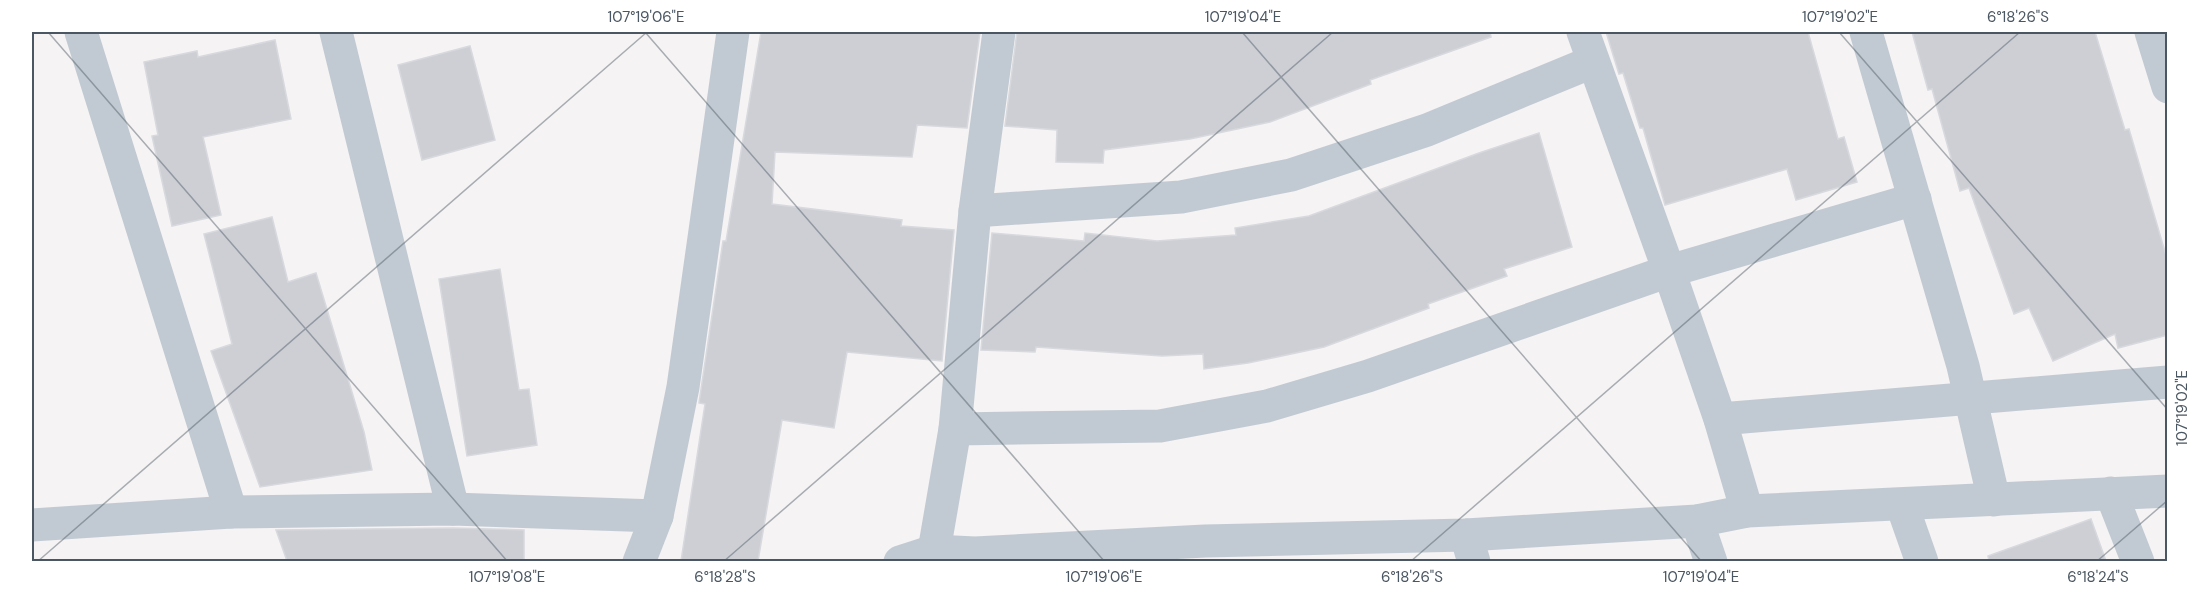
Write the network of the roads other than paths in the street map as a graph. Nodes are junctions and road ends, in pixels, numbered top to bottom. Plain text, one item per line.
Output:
1 (81, 32) edge
2 (336, 32) edge
3 (733, 32) edge
4 (999, 32) edge
5 (1582, 32) edge
6 (1866, 32) edge
7 (2151, 32) edge
8 (1592, 62) junction
9 (2168, 87) edge
10 (1915, 199) junction
11 (975, 211) junction
12 (1670, 271) junction
13 (2168, 382) edge
14 (1972, 400) junction
15 (1720, 419) junction
16 (955, 429) junction
17 (2168, 490) edge
18 (2111, 493) junction
19 (1994, 500) junction
20 (1902, 505) junction
21 (453, 509) junction
22 (1747, 511) junction
23 (231, 512) junction
24 (657, 516) junction
25 (1697, 521) junction
26 (32, 525) edge
27 (1470, 548) edge
28 (934, 551) junction
29 (1208, 551) edge
30 (977, 557) edge
31 (639, 561) edge
32 (900, 561) edge
33 (1711, 561) edge
34 (1922, 561) edge
35 (2138, 561) edge

1 - 23 street
2 - 21 street
3 - 24 street
4 - 11 street
5 - 8 street
6 - 10 street
7 - 9 street
8 - 11 street
8 - 12 street
10 - 12 street
10 - 14 street
11 - 16 street
12 - 15 street
12 - 16 street
13 - 14 street
14 - 15 street
14 - 19 street
15 - 22 street
16 - 28 street
17 - 18 street
18 - 19 street
18 - 35 street
19 - 20 street
20 - 22 street
20 - 34 street
21 - 23 street
21 - 24 street
22 - 25 street
23 - 26 street
24 - 31 street
25 - 27 street
25 - 33 street
27 - 29 street
28 - 30 street
28 - 32 street
29 - 30 street

